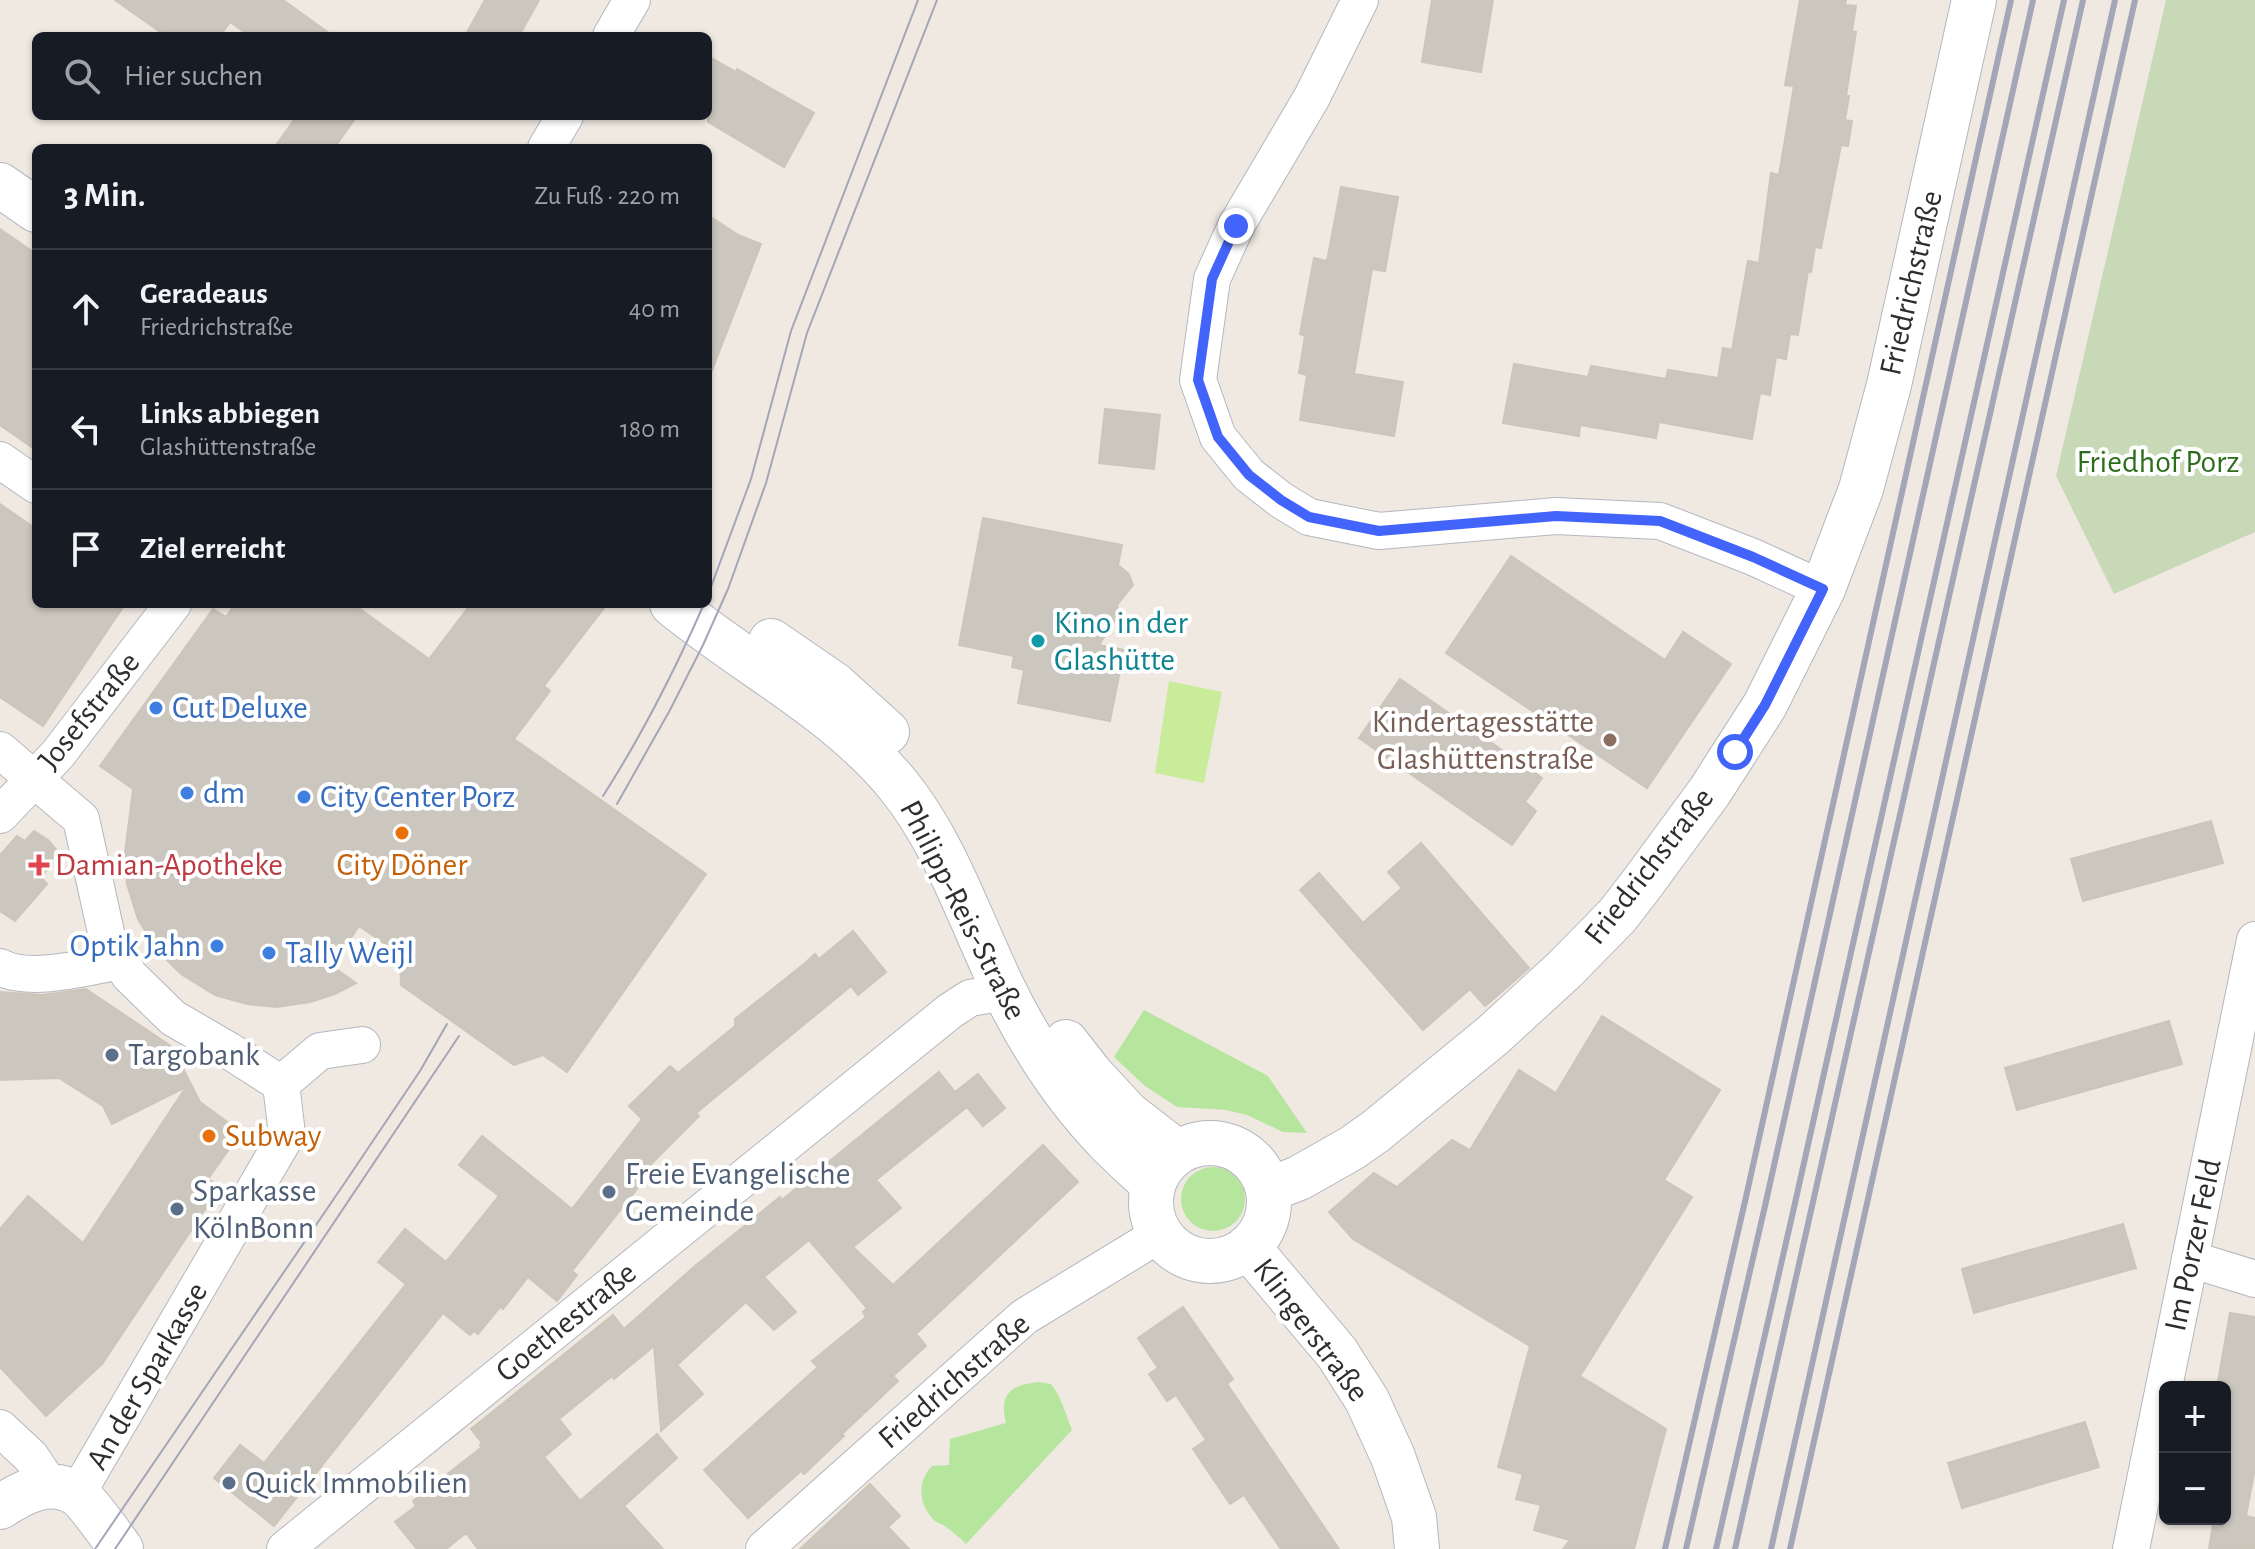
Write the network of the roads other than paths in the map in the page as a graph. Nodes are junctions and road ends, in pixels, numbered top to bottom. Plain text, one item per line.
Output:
1 (632, 0) edge
2 (1360, 0) edge
3 (1974, 0) edge
4 (613, 32) edge
5 (563, 120) edge
6 (548, 144) edge
7 (0, 185) edge
8 (32, 207) edge
9 (0, 460) edge
10 (32, 482) edge
11 (1823, 589) junction
12 (712, 601) edge
13 (170, 608) edge
14 (677, 608) edge
15 (0, 750) edge
16 (35, 778) junction
17 (0, 815) edge
18 (2255, 940) edge
19 (121, 961) junction
20 (0, 967) edge
21 (1005, 992) junction
22 (362, 1045) dead end
23 (281, 1084) junction
24 (1165, 1168) junction
25 (1268, 1190) junction
26 (1160, 1234) junction
27 (1248, 1247) junction
28 (2190, 1259) junction
29 (2255, 1279) edge
30 (0, 1428) edge
31 (63, 1489) junction
32 (0, 1507) edge
33 (121, 1549) edge
34 (285, 1549) edge
35 (764, 1549) edge
36 (1417, 1549) edge
37 (2131, 1549) edge

1 - 4 street
2 - 11 street
3 - 11 street, Friedrichstraße
5 - 6 street
7 - 8 street
9 - 10 street
11 - 25 street, Friedrichstraße
12 - 24 street, Philipp-Reis-Straße
13 - 16 street, Josefstraße
14 - 21 street, Philipp-Reis-Straße
15 - 16 street
16 - 17 street, Josefstraße
16 - 19 street
18 - 28 street, Im Porzer Feld
19 - 20 street
19 - 23 street
21 - 24 street, Philipp-Reis-Straße
21 - 34 street, Goethestraße
22 - 23 street
23 - 31 street, An der Sparkasse
24 - 25 street
24 - 26 street
25 - 27 street
26 - 27 street
26 - 35 street, Friedrichstraße
27 - 36 street, Klingerstraße
28 - 29 street
28 - 37 street, Im Porzer Feld
30 - 31 street
31 - 32 street
31 - 33 street

